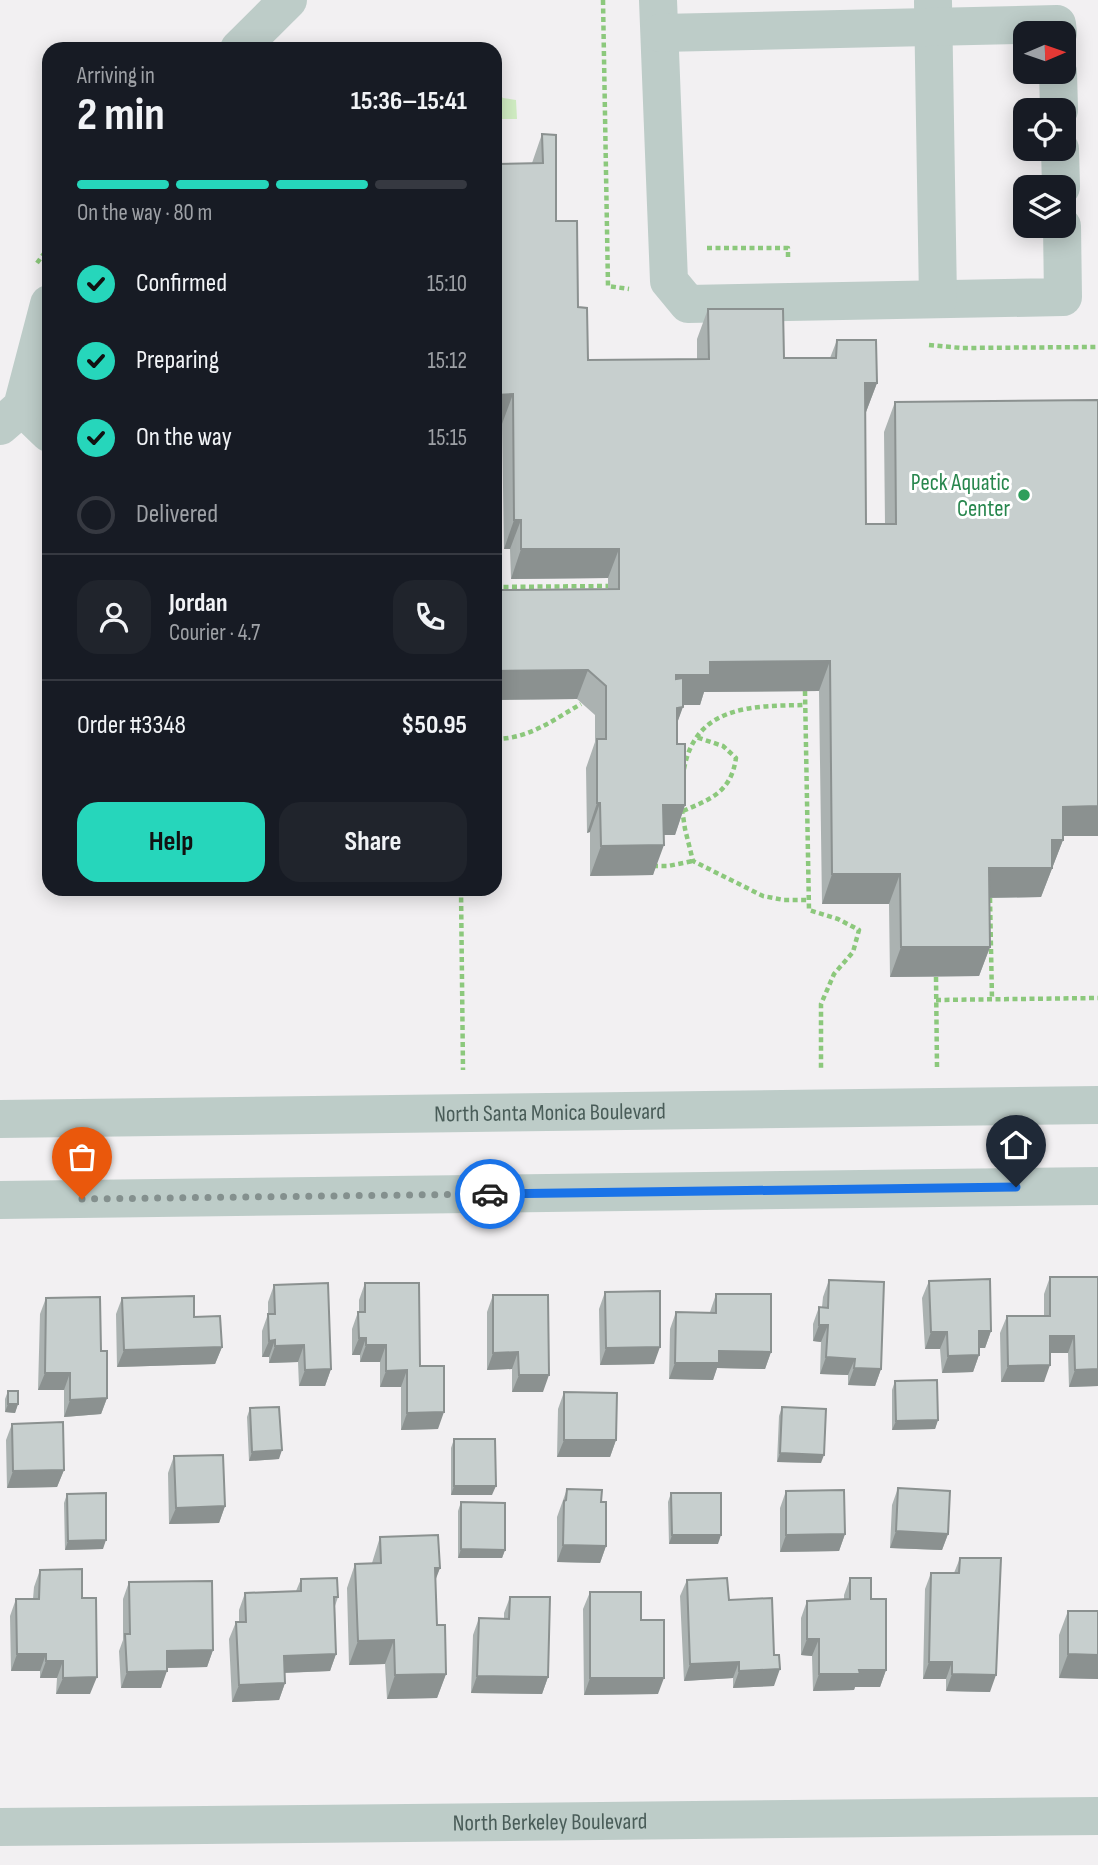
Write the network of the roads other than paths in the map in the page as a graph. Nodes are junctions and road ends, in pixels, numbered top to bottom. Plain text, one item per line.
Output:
1 (288, 0) edge
2 (933, 13) edge
3 (659, 17) edge
4 (1023, 21) edge
5 (246, 42) edge
6 (1062, 238) edge
7 (939, 299) junction
8 (42, 325) edge
9 (11, 416) edge
10 (42, 430) edge
11 (1098, 1105) edge
12 (0, 1119) edge
13 (1098, 1186) edge
14 (0, 1200) edge
15 (1098, 1816) edge
16 (0, 1827) edge

1 - 5 street
2 - 3 street
2 - 4 street
2 - 7 street
3 - 7 street
6 - 7 street
8 - 9 street
9 - 10 street
11 - 12 street, North Santa Monica Boulevard
13 - 14 street
15 - 16 street, North Berkeley Boulevard

